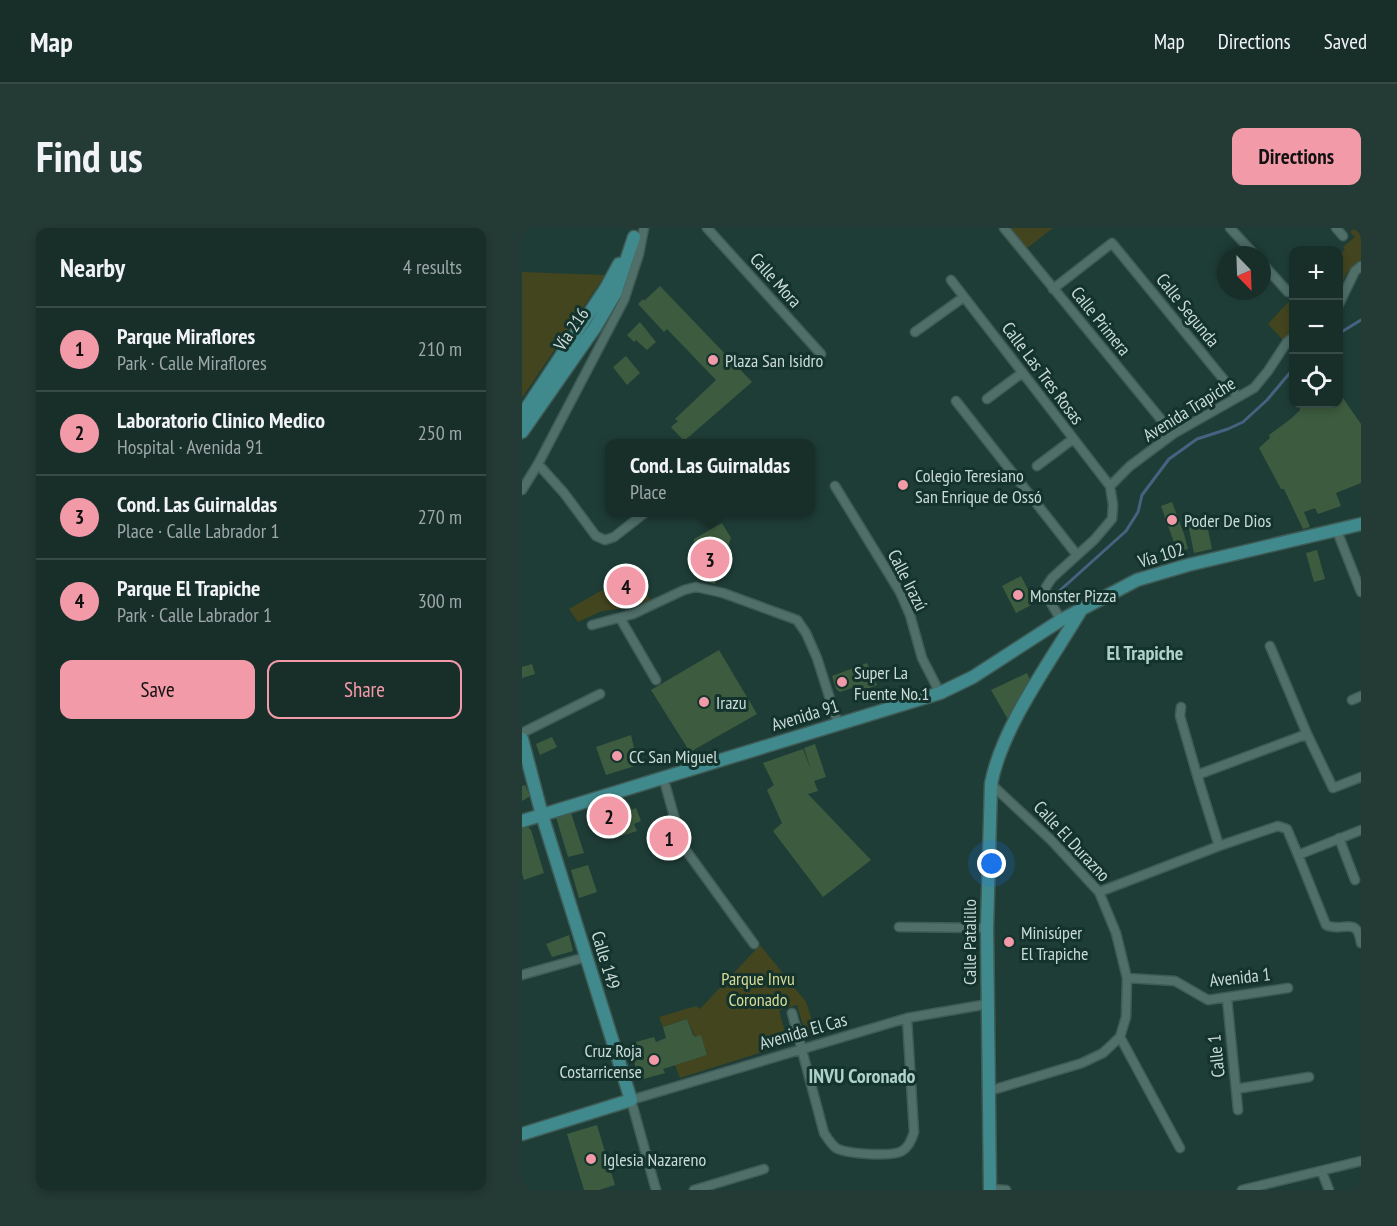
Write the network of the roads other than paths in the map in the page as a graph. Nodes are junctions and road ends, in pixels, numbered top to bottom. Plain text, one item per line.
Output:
1 (707, 228) edge
2 (1004, 228) edge
3 (1230, 228) edge
4 (1336, 228) edge
5 (639, 231) edge
6 (1343, 236) dead end
7 (1247, 246) edge
8 (1361, 266) edge
9 (1271, 273) edge
10 (951, 280) dead end
11 (1053, 289) junction
12 (1288, 292) dead end
13 (964, 297) junction
14 (1341, 300) edge
15 (915, 332) dead end
16 (1289, 340) edge
17 (821, 354) dead end
18 (1022, 373) junction
19 (1238, 397) junction
20 (987, 399) dead end
21 (956, 401) dead end
22 (522, 414) edge
23 (522, 432) edge
24 (1173, 434) junction
25 (1073, 439) junction
26 (538, 464) junction
27 (1037, 466) dead end
28 (835, 486) dead end
29 (1110, 486) junction
30 (522, 490) edge
31 (641, 517) edge
32 (1361, 524) edge
33 (1337, 531) junction
34 (1077, 555) junction
35 (1361, 592) edge
36 (1113, 593) junction
37 (1082, 609) joint
38 (620, 618) junction
39 (1065, 625) junction
40 (592, 626) dead end
41 (1270, 646) dead end
42 (656, 680) dead end
43 (940, 693) junction
44 (600, 694) dead end
45 (1181, 706) dead end
46 (838, 724) junction
47 (522, 733) edge
48 (1307, 734) junction
49 (522, 740) edge
50 (1197, 775) junction
51 (663, 777) junction
52 (1361, 777) edge
53 (991, 784) junction
54 (542, 815) junction
55 (522, 821) edge
56 (1361, 830) edge
57 (1339, 838) junction
58 (1219, 846) junction
59 (1298, 855) junction
60 (1355, 880) dead end
61 (1099, 891) junction
62 (899, 927) dead end
63 (987, 928) junction
64 (1361, 943) edge
65 (754, 944) dead end
66 (586, 957) junction
67 (522, 975) edge
68 (1127, 978) junction
69 (1288, 988) dead end
70 (1227, 998) junction
71 (988, 1004) junction
72 (792, 1013) dead end
73 (907, 1018) junction
74 (1120, 1037) junction
75 (803, 1048) junction
76 (1309, 1077) dead end
77 (1236, 1089) junction
78 (989, 1091) junction
79 (631, 1100) junction
80 (1238, 1110) dead end
81 (522, 1134) edge
82 (1180, 1148) dead end
83 (1361, 1161) edge
84 (764, 1169) dead end
85 (1322, 1172) junction
86 (656, 1190) edge
87 (694, 1190) edge
88 (990, 1190) edge
89 (1006, 1190) edge
90 (1243, 1190) edge
91 (1329, 1190) edge

1 - 17 street, Calle Mora
2 - 11 street, Calle Primera
3 - 7 street
4 - 6 street
5 - 22 main road, Vía 216
5 - 23 main road, Vía 216
5 - 26 street
8 - 14 street
9 - 12 street
10 - 13 street, Calle Las Tres Rosas
11 - 19 street, Calle Segunda
11 - 24 street, Calle Primera
13 - 15 street
13 - 18 street, Calle Las Tres Rosas
16 - 19 street, Avenida Trapiche
18 - 20 street
18 - 25 street, Calle Las Tres Rosas
19 - 24 street, Avenida Trapiche
21 - 34 street
24 - 29 street, Avenida Trapiche
25 - 27 street
25 - 29 street, Calle Las Tres Rosas
26 - 30 street
26 - 31 street
28 - 43 street, Calle Irazú
29 - 34 street
32 - 33 main road, Vía 102
33 - 35 street
33 - 36 main road, Vía 102
34 - 39 street
36 - 37 main road, Vía 102
36 - 39 main road
37 - 39 main road, Avenida 91
38 - 40 street
38 - 42 street
38 - 46 street
39 - 43 main road, Avenida 91
39 - 53 main road, Calle Patalillo
41 - 48 street
43 - 46 main road, Avenida 91
44 - 47 street
45 - 50 street
46 - 51 main road, Avenida 91
48 - 50 street
48 - 52 street
49 - 54 main road, Calle 149
50 - 58 street
51 - 54 main road, Avenida 91
51 - 65 street
53 - 61 street, Calle El Durazno
53 - 63 main road, Calle Patalillo
54 - 55 main road, Avenida 91
54 - 66 main road, Calle 149
56 - 57 street
57 - 59 street
57 - 60 street
58 - 59 street
58 - 61 street
59 - 64 street
61 - 68 street, Calle El Durazno
62 - 63 street
63 - 71 main road, Calle Patalillo
66 - 67 street
66 - 79 main road, Calle 149
68 - 70 street, Avenida 1
68 - 74 street, Calle El Durazno
69 - 70 street, Avenida 1
70 - 77 street, Calle 1
71 - 73 street, Avenida El Cas
71 - 78 main road, Calle Patalillo
72 - 75 street
73 - 75 street, Avenida El Cas
73 - 75 street
74 - 78 street
74 - 82 street
75 - 79 street, Avenida El Cas
76 - 77 street
77 - 80 street, Calle 1
78 - 88 main road, Calle Patalillo
79 - 81 main road
79 - 86 street, Calle 149
83 - 85 street
84 - 87 street
85 - 90 street
85 - 91 street
88 - 89 street

